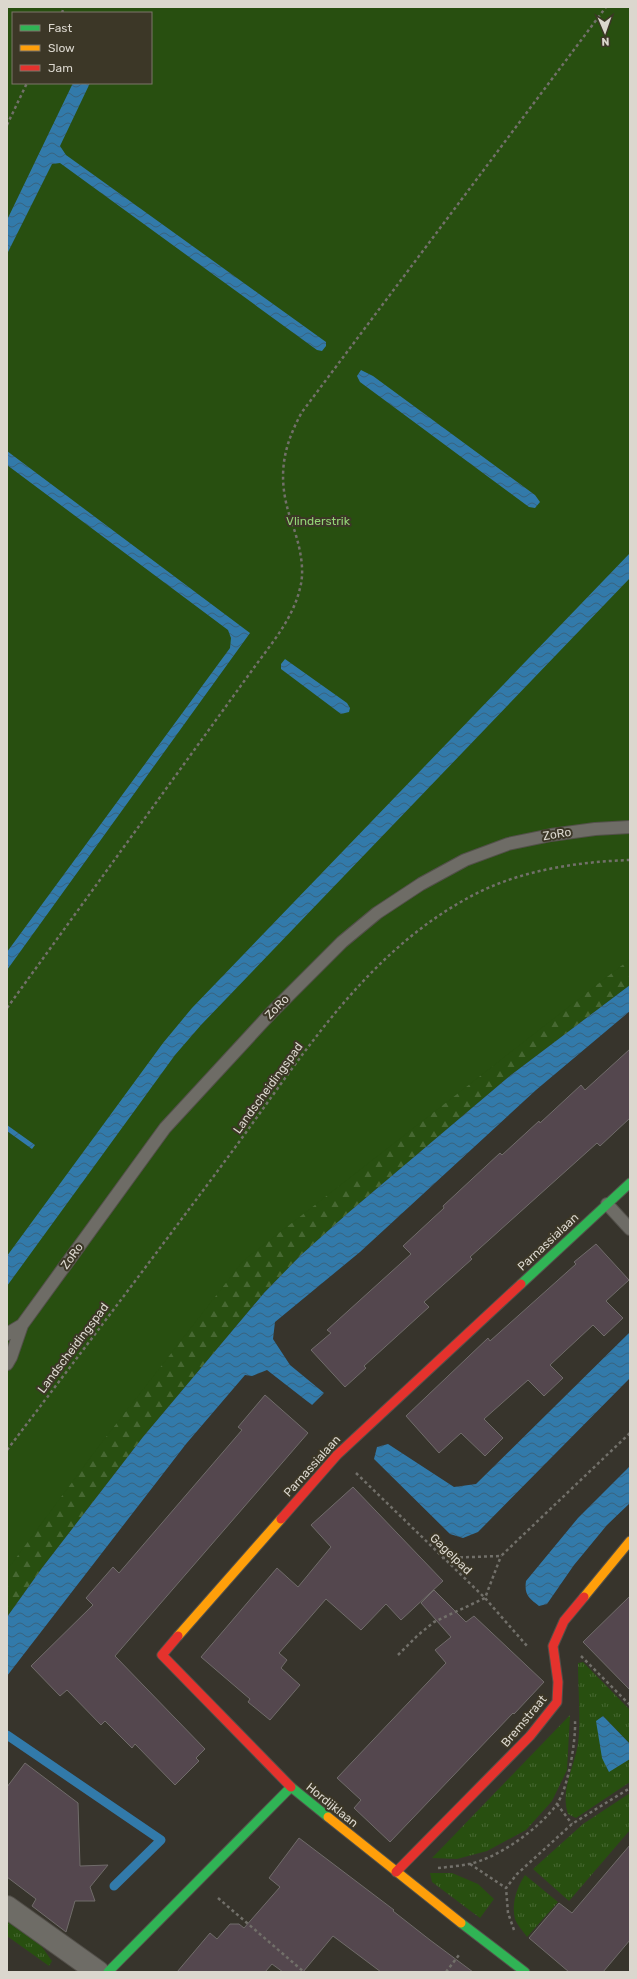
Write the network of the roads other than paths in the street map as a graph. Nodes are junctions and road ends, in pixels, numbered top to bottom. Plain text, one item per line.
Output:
1 (630, 827) edge
2 (630, 1183) edge
3 (607, 1204) junction
4 (630, 1229) edge
5 (22, 1325) junction
6 (7, 1334) edge
7 (7, 1364) edge
8 (630, 1541) edge
9 (291, 1787) junction
10 (396, 1872) junction
11 (7, 1907) edge
12 (98, 1972) edge
13 (108, 1972) edge
14 (525, 1972) edge

1 - 5 lane, ZoRo
2 - 3 street, Parnassialaan
3 - 4 lane
3 - 9 street, Parnassialaan
5 - 6 lane, ZoRo
5 - 7 lane, ZoRo
8 - 10 street, Bremstraat
9 - 10 street, Hordijklaan
9 - 13 street, Hordijklaan
10 - 14 street, Hordijklaan
11 - 12 street

